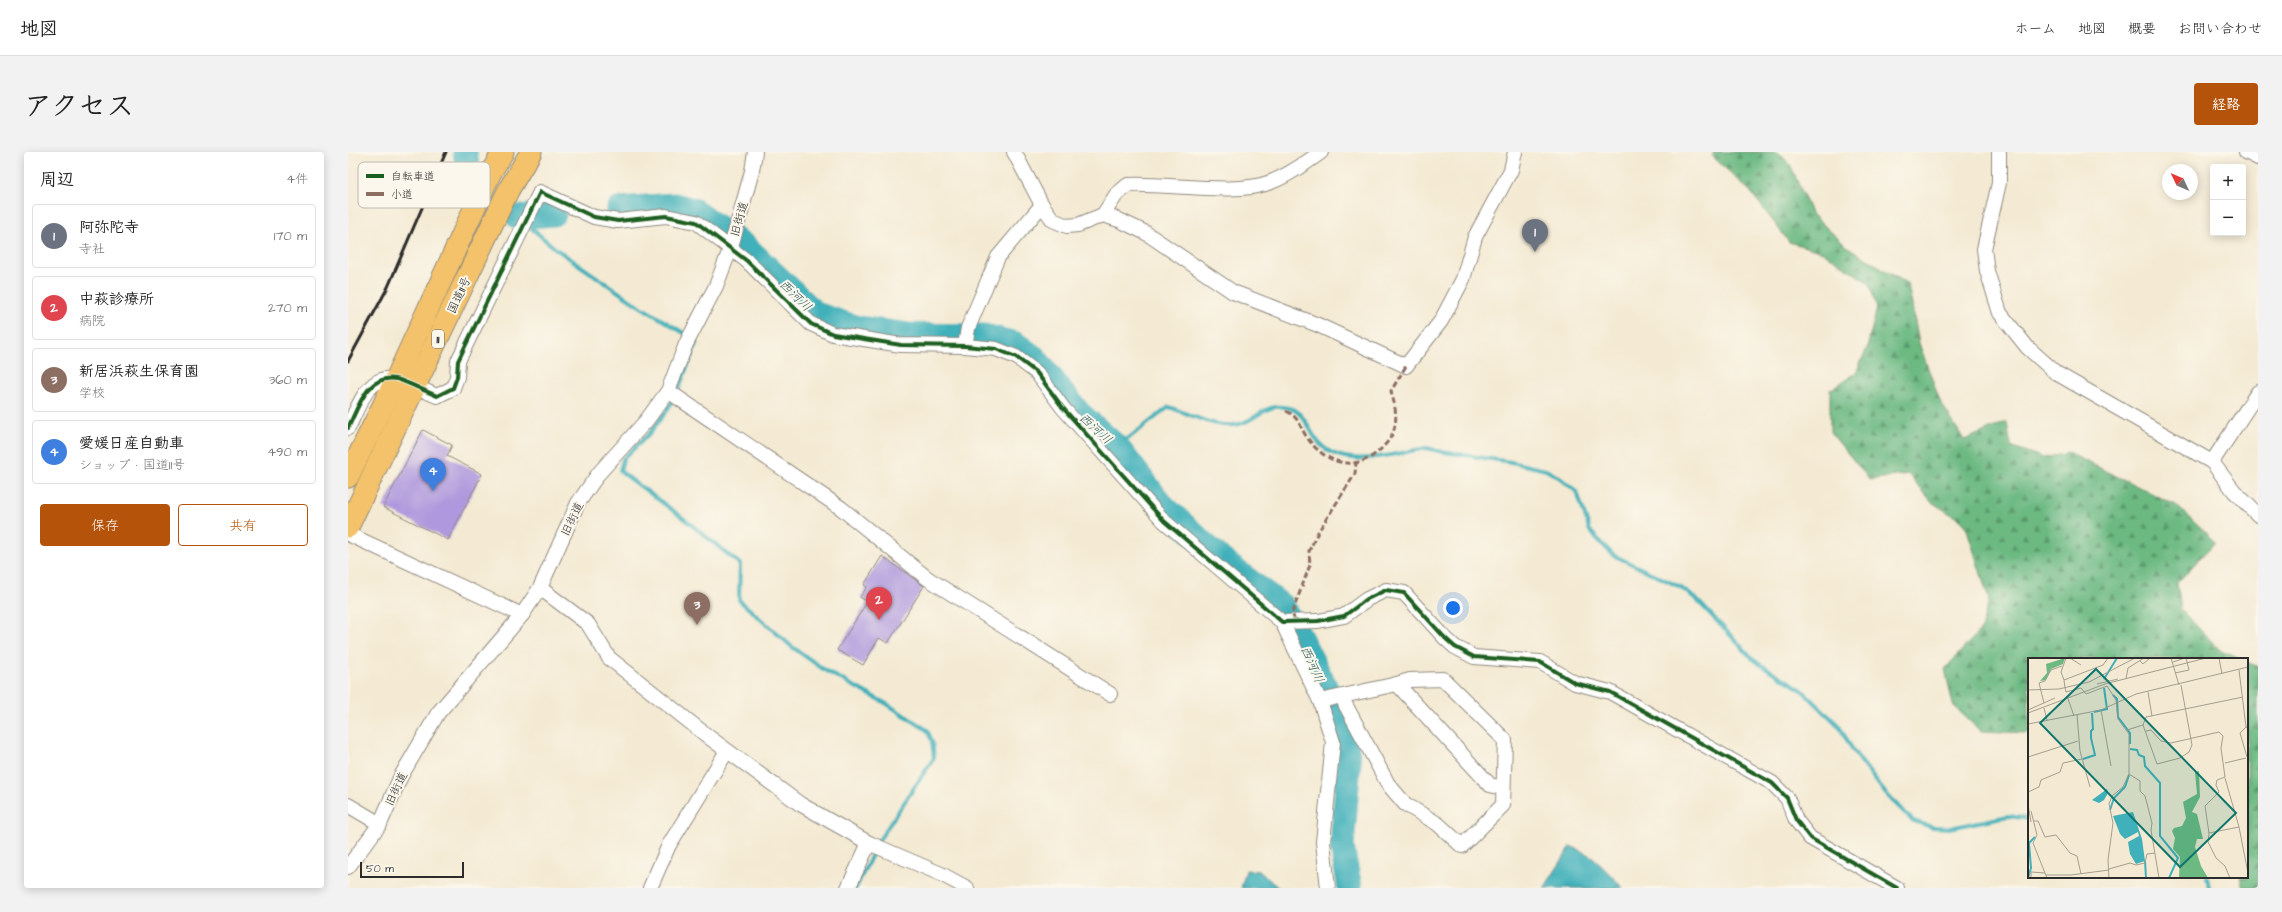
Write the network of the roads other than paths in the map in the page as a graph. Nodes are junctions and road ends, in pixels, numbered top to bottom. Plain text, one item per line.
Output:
1 (503, 152) edge
2 (531, 152) edge
3 (755, 152) edge
4 (1014, 152) edge
5 (1321, 152) edge
6 (1515, 152) edge
7 (1999, 152) edge
8 (2246, 152) edge
9 (2258, 158) edge
10 (490, 174) edge
11 (1042, 205) junction
12 (474, 208) edge
13 (1103, 215) junction
14 (731, 247) junction
15 (966, 339) junction
16 (396, 379) junction
17 (415, 388) junction
18 (2258, 392) edge
19 (673, 394) junction
20 (348, 428) edge
21 (2212, 462) junction
22 (348, 477) edge
23 (2258, 516) edge
24 (348, 527) edge
25 (348, 534) edge
26 (540, 588) junction
27 (522, 615) junction
28 (1288, 621) junction
29 (1397, 684) junction
30 (1110, 694) dead end
31 (1331, 699) junction
32 (727, 751) junction
33 (1503, 788) junction
34 (348, 805) edge
35 (380, 824) junction
36 (869, 843) junction
37 (348, 867) edge
38 (650, 888) edge
39 (848, 888) edge
40 (966, 888) edge
41 (1328, 888) edge
42 (1897, 888) edge

1 - 10 highway, 国道11号 / 11
2 - 17 highway, 国道11号 / 11
3 - 14 street, 旧街道
4 - 11 street
5 - 13 street
6 - 13 street
7 - 21 street
8 - 9 street
11 - 13 street
11 - 15 street
12 - 16 highway, 国道11号 / 11
14 - 15 street
14 - 17 street
14 - 19 street, 旧街道
15 - 28 street
16 - 17 street
16 - 20 street
16 - 22 highway, 国道11号 / 11
17 - 24 highway, 国道11号 / 11
18 - 21 street
19 - 26 street, 旧街道
19 - 30 street
21 - 23 street
25 - 27 street
26 - 27 street, 旧街道
26 - 32 street
27 - 35 street, 旧街道
28 - 31 street
28 - 42 street
29 - 31 street
29 - 33 street
29 - 33 street
31 - 33 street
31 - 41 street
32 - 36 street
32 - 38 street
34 - 35 street
35 - 37 street, 旧街道
36 - 39 street
36 - 40 street

